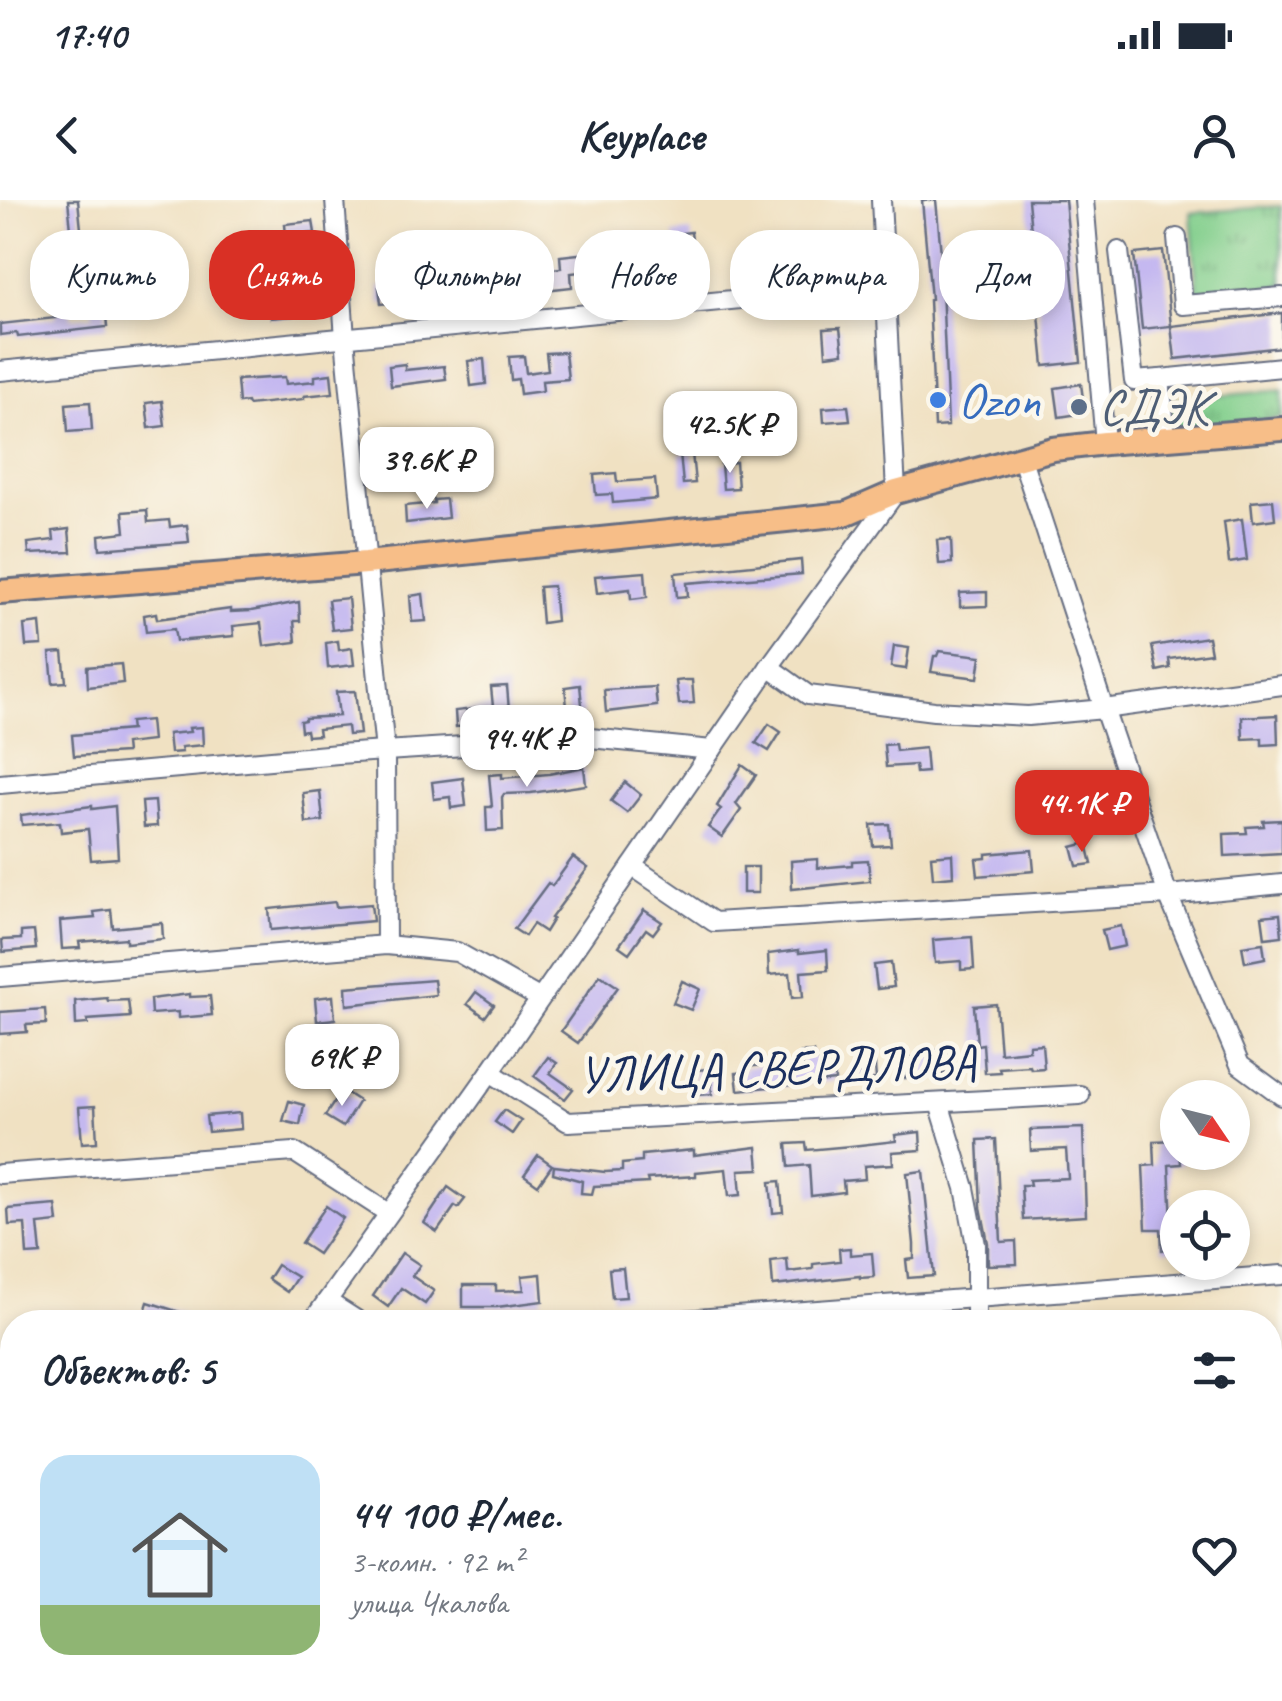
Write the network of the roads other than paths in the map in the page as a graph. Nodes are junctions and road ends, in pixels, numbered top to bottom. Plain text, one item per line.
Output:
1 (335, 200) edge
2 (880, 200) edge
3 (1084, 200) edge
4 (882, 230) edge
5 (1176, 238) dead end
6 (1119, 251) dead end
7 (1282, 297) edge
8 (730, 300) edge
9 (888, 320) edge
10 (345, 338) junction
11 (1282, 367) edge
12 (0, 371) edge
13 (1160, 379) junction
14 (1282, 428) edge
15 (1166, 438) junction
16 (1104, 442) junction
17 (1022, 459) junction
18 (896, 492) junction
19 (366, 563) junction
20 (0, 592) edge
21 (769, 666) junction
22 (1282, 685) edge
23 (1104, 709) junction
24 (712, 750) junction
25 (384, 752) junction
26 (0, 784) edge
27 (632, 866) junction
28 (1282, 884) edge
29 (1168, 895) junction
30 (386, 944) junction
31 (0, 976) edge
32 (539, 998) junction
33 (490, 1072) junction
34 (1080, 1095) dead end
35 (1282, 1096) edge
36 (938, 1103) junction
37 (0, 1174) edge
38 (388, 1213) junction
39 (1282, 1275) edge
40 (974, 1297) junction
41 (327, 1301) junction
42 (321, 1310) edge
43 (341, 1310) edge
44 (809, 1310) edge
45 (975, 1310) edge

1 - 10 street
2 - 4 street
3 - 16 street
5 - 7 street
6 - 13 street
8 - 10 street
9 - 18 street
10 - 12 street
10 - 19 street
11 - 13 street
13 - 15 street
14 - 15 main road
15 - 16 main road
16 - 17 main road
17 - 18 main road
17 - 23 street
18 - 19 main road
18 - 21 street
19 - 20 main road
19 - 25 street
21 - 23 street
21 - 24 street
22 - 23 street
23 - 29 street
24 - 25 street
24 - 27 street
25 - 26 street
25 - 30 street
27 - 29 street
27 - 32 street
28 - 29 street
29 - 35 street
30 - 31 street
30 - 32 street
32 - 33 street
33 - 36 street, УЛИЦА СВЕРДЛОВА
33 - 38 street
34 - 36 street, УЛИЦА СВЕРДЛОВА
36 - 40 street
37 - 38 street
38 - 41 street
39 - 40 street
40 - 44 street
40 - 45 street
41 - 42 street
41 - 43 street

